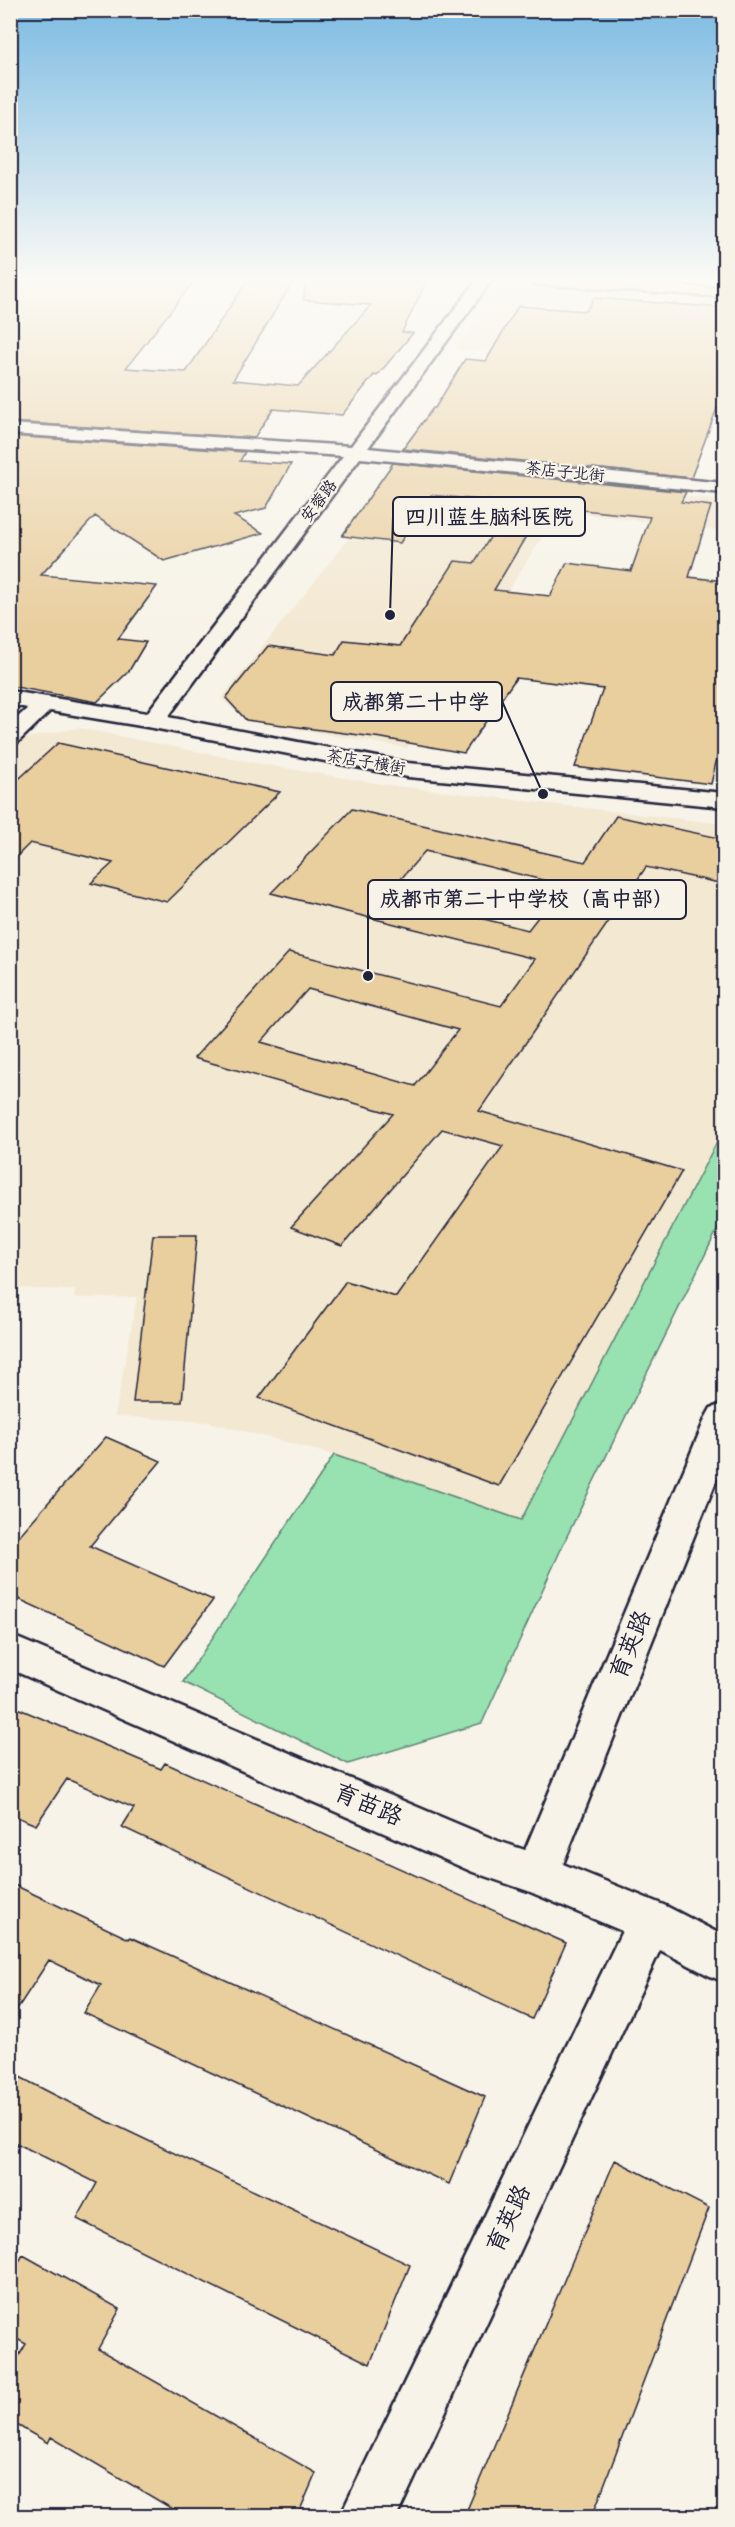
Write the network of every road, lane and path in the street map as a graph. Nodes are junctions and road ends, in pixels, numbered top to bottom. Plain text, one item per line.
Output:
1 (397, 398) edge
2 (10, 429) edge
3 (357, 452) junction
4 (724, 488) edge
5 (10, 698) edge
6 (46, 703) junction
7 (153, 721) junction
8 (10, 737) edge
9 (724, 800) edge
10 (724, 1417) edge
11 (10, 1651) edge
12 (537, 1874) junction
13 (650, 1921) junction
14 (724, 1960) edge
15 (368, 2517) edge

1 - 3 street, 安蓉路
2 - 3 street, 茶店子北街
3 - 4 street, 茶店子北街
3 - 7 street, 安蓉路
5 - 6 street, 茶店子横街
6 - 7 street, 茶店子横街
6 - 8 street
7 - 9 street, 茶店子横街
10 - 12 street, 育英路
11 - 12 street, 育苗路
12 - 13 street, 育苗路
13 - 14 street, 育苗路
13 - 15 street, 育英路

